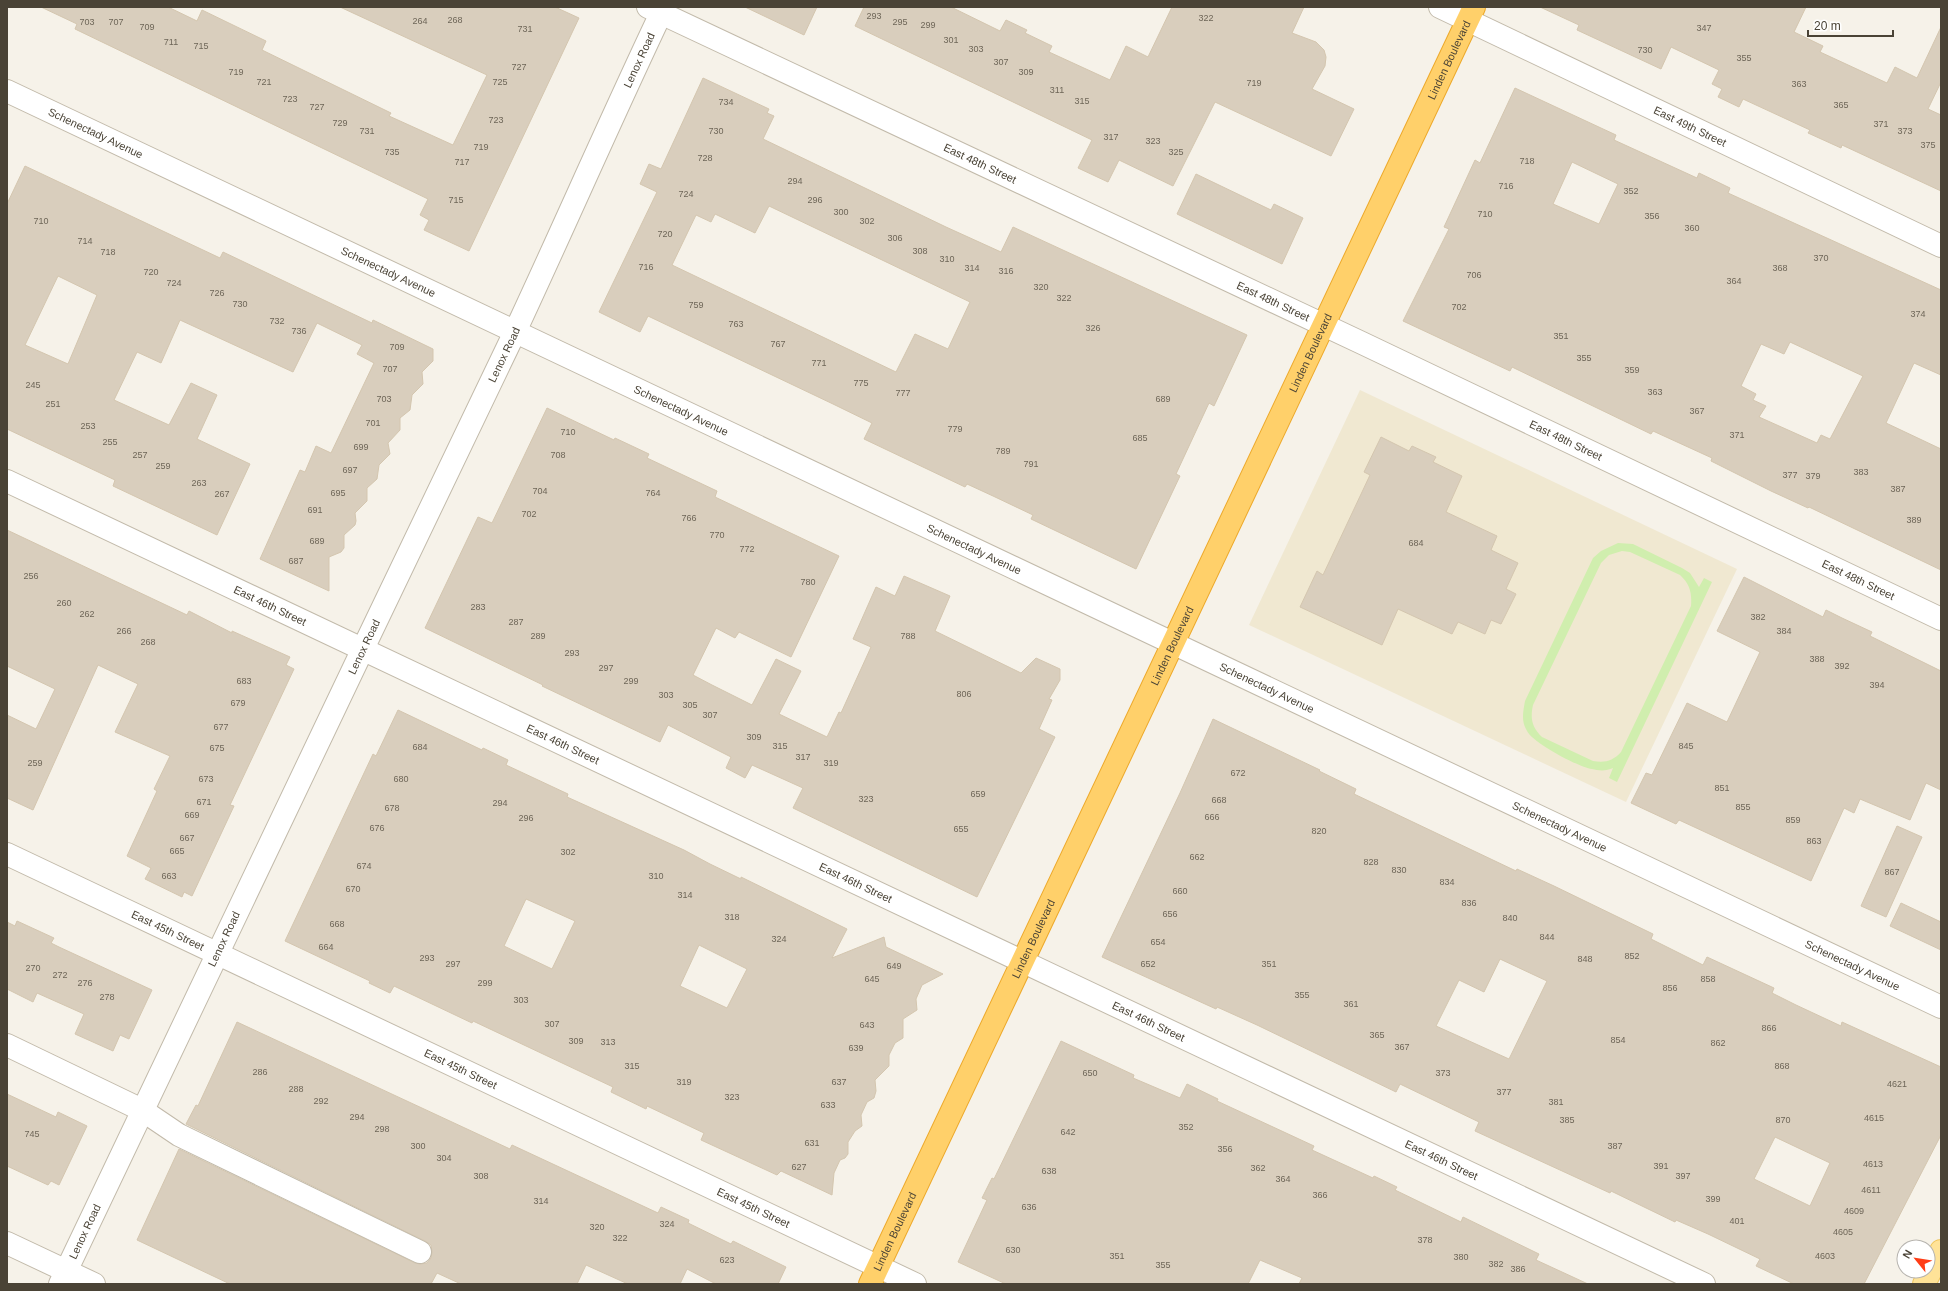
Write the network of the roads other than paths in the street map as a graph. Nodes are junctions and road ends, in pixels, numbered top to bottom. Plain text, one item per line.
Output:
1 (1440, 7) edge
2 (658, 9) edge
3 (1471, 14) edge
4 (7, 91) edge
5 (1941, 246) edge
6 (1324, 326) junction
7 (514, 332) junction
8 (7, 481) edge
9 (1941, 619) edge
10 (1172, 642) junction
11 (364, 649) junction
12 (7, 854) edge
13 (216, 952) junction
14 (1023, 962) junction
15 (1941, 1007) edge
16 (7, 1045) edge
17 (142, 1110) junction
18 (7, 1243) edge
19 (1941, 1251) edge
20 (420, 1252) dead end
21 (874, 1275) edge
22 (63, 1277) edge
23 (94, 1284) edge
24 (915, 1284) edge
25 (1704, 1284) edge
26 (1924, 1284) edge

1 - 3 street, East 49th Street
2 - 6 street, East 48th Street
2 - 7 street, Lenox Road
3 - 5 street, East 49th Street
3 - 6 highway, Linden Boulevard
4 - 7 street, Schenectady Avenue
6 - 9 street, East 48th Street
6 - 10 highway, Linden Boulevard
7 - 10 street, Schenectady Avenue
7 - 11 street, Lenox Road
8 - 11 street, East 46th Street
10 - 14 highway, Linden Boulevard
10 - 15 street, Schenectady Avenue
11 - 13 street, Lenox Road
11 - 14 street, East 46th Street
12 - 13 street, East 45th Street
13 - 17 street, Lenox Road
13 - 21 street, East 45th Street
14 - 21 highway, Linden Boulevard
14 - 25 street, East 46th Street
16 - 17 street
17 - 20 street
17 - 22 street, Lenox Road
18 - 22 street
19 - 26 main road
21 - 24 street, East 45th Street
22 - 23 street

